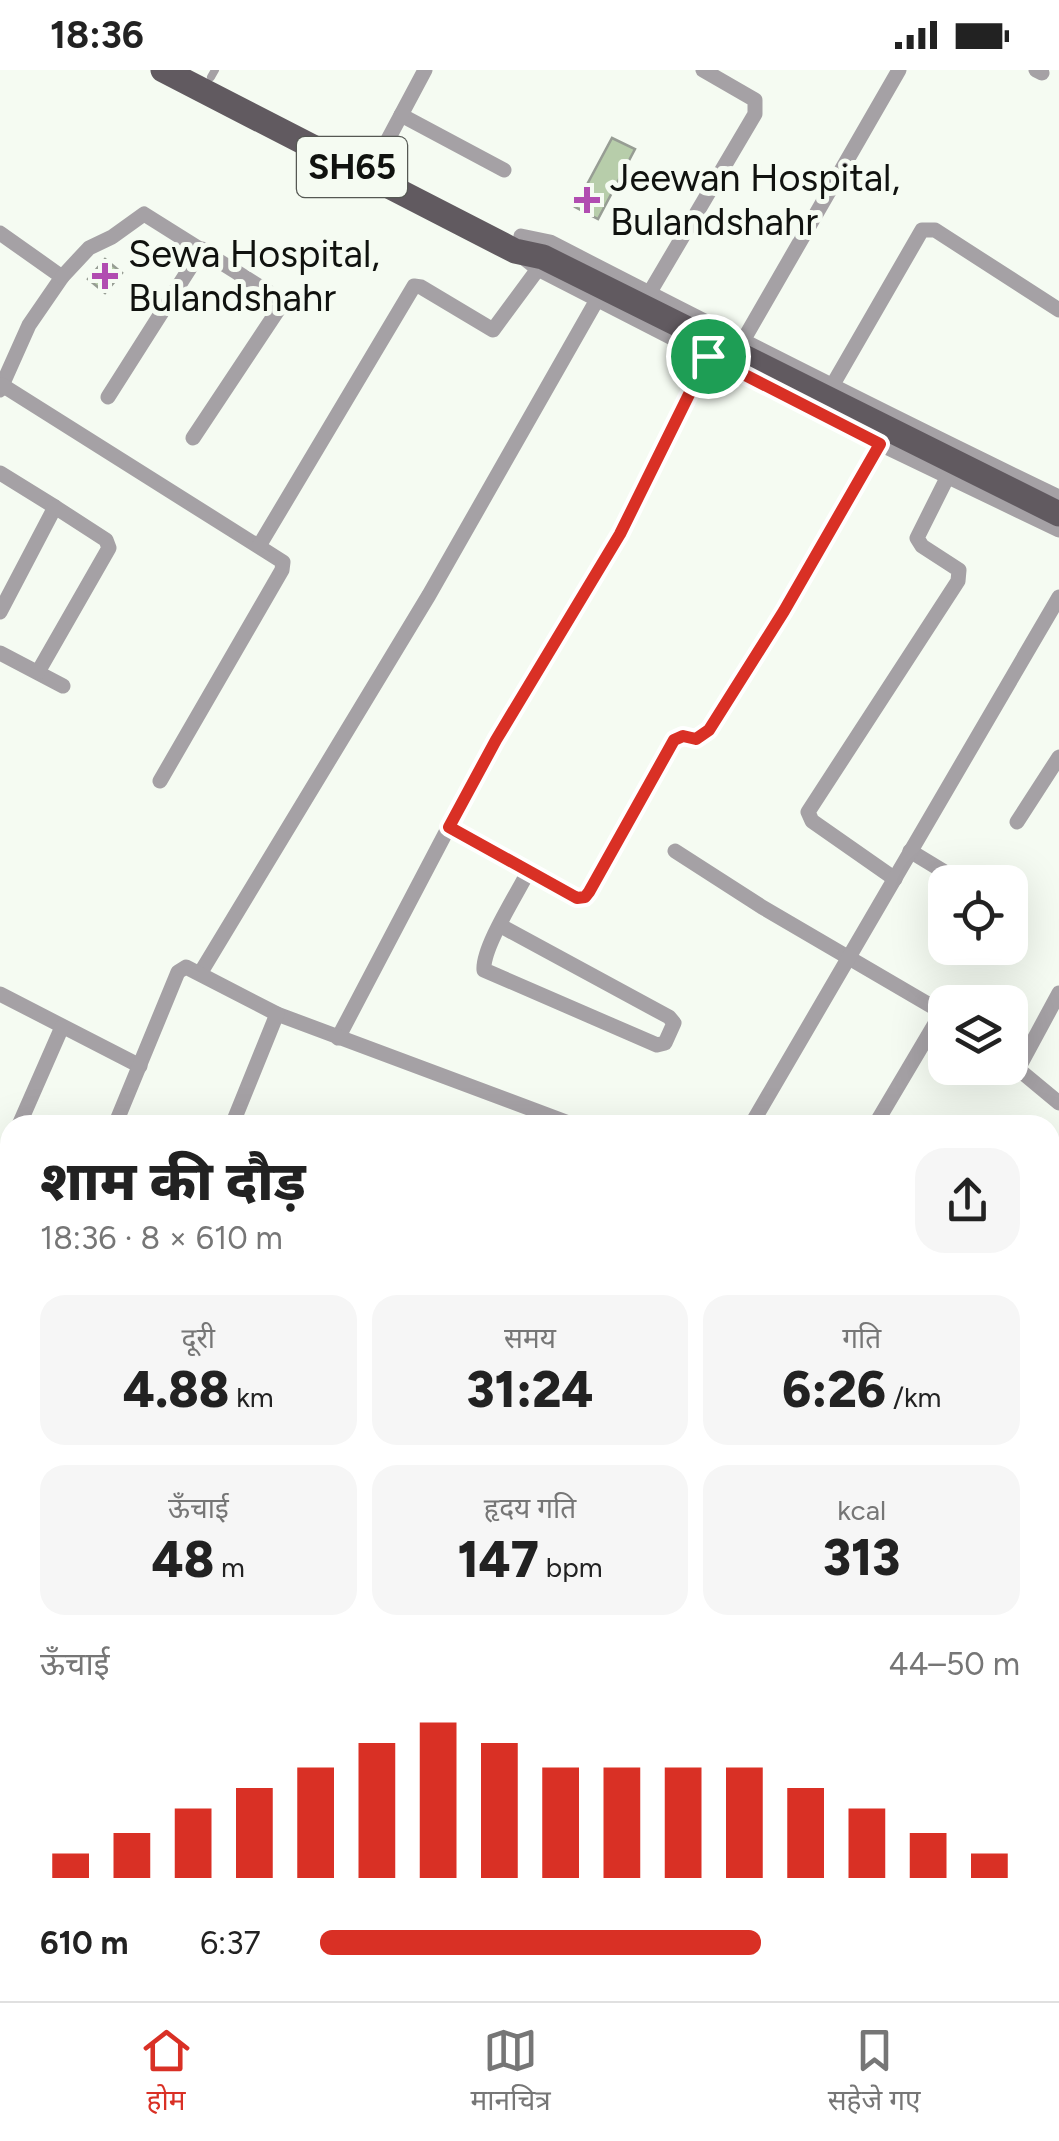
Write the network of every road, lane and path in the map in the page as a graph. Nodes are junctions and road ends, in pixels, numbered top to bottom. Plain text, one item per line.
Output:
1 (163, 70) edge
2 (425, 70) edge
3 (703, 70) edge
4 (899, 70) edge
5 (207, 72) edge
6 (401, 115) junction
7 (376, 162) junction
8 (504, 170) dead end
9 (0, 233) edge
10 (518, 243) junction
11 (202, 250) junction
12 (541, 263) junction
13 (62, 278) junction
14 (650, 292) junction
15 (598, 298) junction
16 (1059, 310) edge
17 (744, 339) junction
18 (708, 356) junction
19 (832, 386) junction
20 (1, 388) edge
21 (108, 397) dead end
22 (193, 438) dead end
23 (880, 444) junction
24 (0, 473) edge
25 (948, 476) junction
26 (1059, 496) edge
27 (54, 507) junction
28 (1059, 514) edge
29 (1059, 530) edge
30 (259, 546) junction
31 (1059, 598) edge
32 (0, 612) edge
33 (0, 653) edge
34 (38, 672) junction
35 (64, 686) dead end
36 (1059, 757) edge
37 (160, 781) dead end
38 (1016, 822) dead end
39 (449, 827) junction
40 (675, 851) dead end
41 (910, 851) junction
42 (933, 865) edge
43 (528, 872) junction
44 (895, 879) junction
45 (501, 926) junction
46 (850, 958) junction
47 (201, 972) junction
48 (1059, 993) edge
49 (0, 994) edge
50 (928, 1003) edge
51 (277, 1014) junction
52 (62, 1027) junction
53 (338, 1038) junction
54 (928, 1038) edge
55 (140, 1066) junction
56 (1059, 1103) edge
57 (23, 1115) edge
58 (119, 1115) edge
59 (236, 1115) edge
60 (547, 1115) edge
61 (759, 1115) edge
62 (880, 1115) edge

1 - 10 main road, SH65
2 - 6 street
3 - 14 street
4 - 17 street
5 - 7 main road, SH65
6 - 7 street
6 - 8 street
7 - 10 main road, SH65
9 - 13 street
10 - 12 main road, SH65
10 - 14 street
11 - 13 street
11 - 21 street
11 - 22 street
12 - 15 street
12 - 28 main road, SH65
12 - 30 street
13 - 20 street
14 - 17 street
15 - 18 street
15 - 47 street
16 - 19 street
17 - 19 street
18 - 23 street
18 - 39 street
19 - 26 street
20 - 30 street
23 - 25 street
23 - 43 street
24 - 27 street
25 - 29 street
25 - 44 street
27 - 32 street
27 - 34 street
30 - 37 street
31 - 41 street
33 - 34 street
34 - 35 street
36 - 38 street
39 - 43 street
39 - 53 street
40 - 46 street
41 - 42 street
41 - 44 street
43 - 45 street
44 - 46 street
45 - 45 street
46 - 50 street
46 - 61 street
47 - 51 street
47 - 55 street
48 - 56 street
49 - 52 street
51 - 53 street
51 - 59 street
52 - 55 street
52 - 57 street
53 - 60 street
54 - 62 street
55 - 58 street

